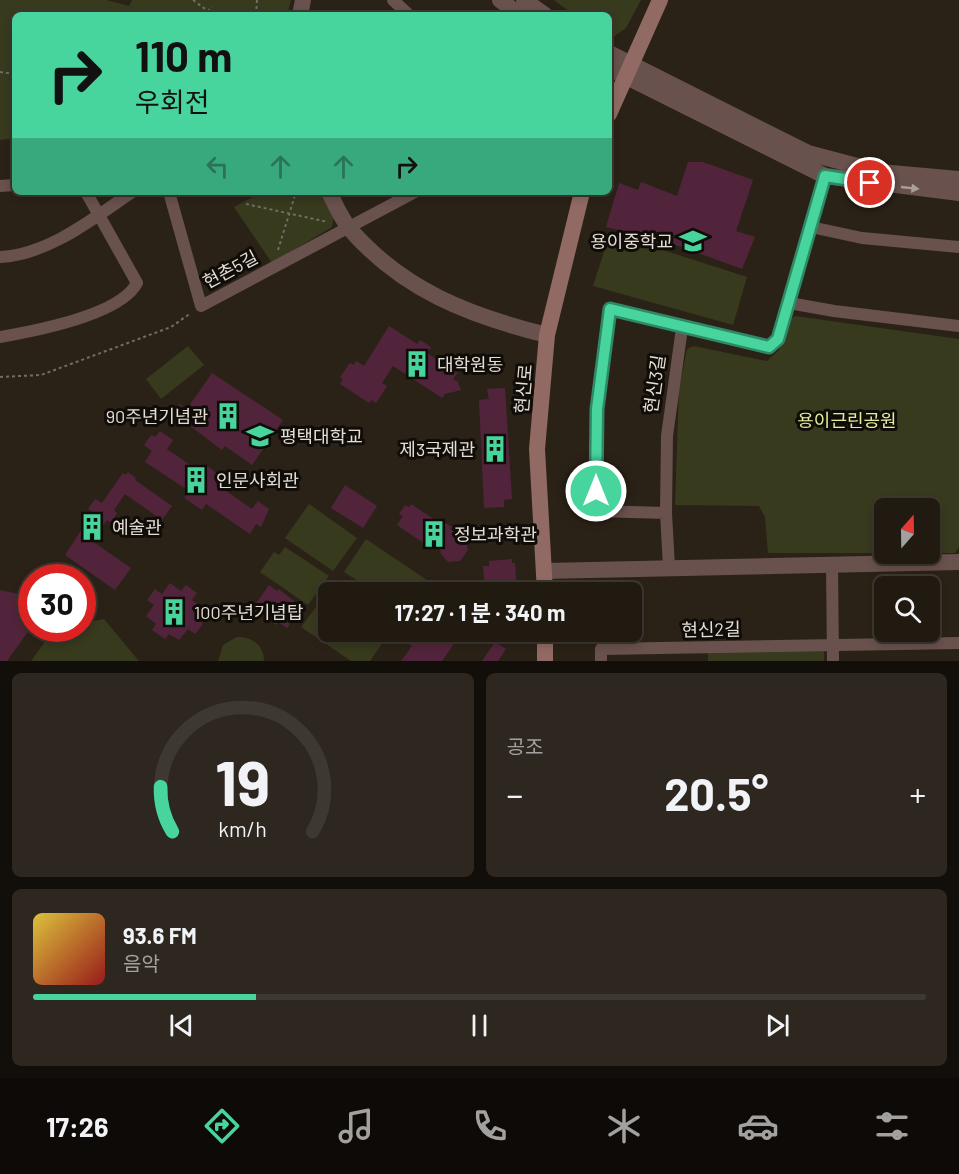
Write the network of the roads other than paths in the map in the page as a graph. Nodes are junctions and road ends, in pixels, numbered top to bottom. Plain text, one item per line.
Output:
1 (393, 0) edge
2 (500, 0) edge
3 (525, 0) edge
4 (660, 0) edge
5 (406, 12) edge
6 (516, 12) edge
7 (541, 12) edge
8 (621, 69) edge
9 (612, 103) edge
10 (825, 176) junction
11 (959, 179) edge
12 (959, 193) edge
13 (88, 195) edge
14 (128, 195) edge
15 (170, 195) edge
16 (330, 195) edge
17 (409, 195) edge
18 (581, 195) edge
19 (99, 214) junction
20 (348, 226) junction
21 (811, 227) junction
22 (959, 247) edge
23 (0, 256) edge
24 (789, 303) junction
25 (959, 326) edge
26 (682, 328) junction
27 (547, 335) junction
28 (0, 337) edge
29 (666, 513) junction
30 (959, 562) edge
31 (832, 564) junction
32 (669, 567) junction
33 (545, 571) junction
34 (545, 582) edge
35 (545, 642) edge
36 (959, 643) edge
37 (833, 645) junction
38 (545, 661) edge
39 (601, 661) edge
40 (833, 661) edge

1 - 5 street
2 - 6 street
3 - 7 street
4 - 8 main road
8 - 9 main road
8 - 10 street
8 - 11 street
10 -> 12 street
10 - 21 street
13 - 19 street
14 - 19 street
15 - 20 street, 현촌5길
16 - 20 street
17 - 20 street, 현촌5길
18 - 27 main road, 현신로
19 - 23 street
19 - 28 street
20 - 27 street
21 - 22 street
21 - 24 street
24 - 25 street
24 - 26 street
26 - 29 street, 현신3길
26 - 29 street
27 - 33 main road, 현신로
29 - 32 street, 현신3길
30 - 31 street
31 - 32 street
31 - 37 street
32 - 33 street
33 - 34 main road, 현신로
35 - 38 main road
36 - 37 street, 현신2길
37 - 39 street, 현신2길
37 - 40 street

